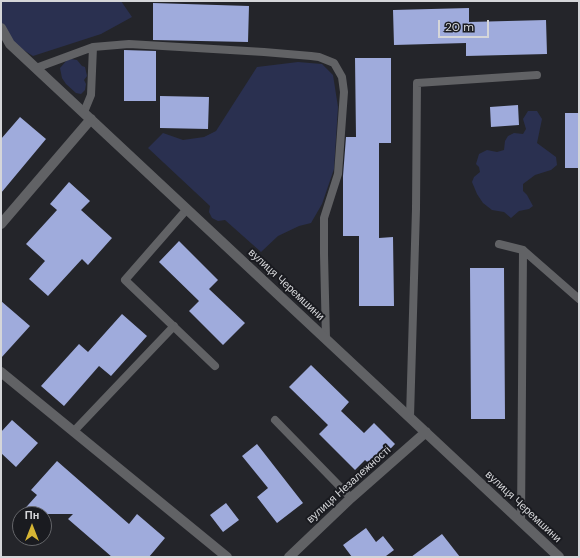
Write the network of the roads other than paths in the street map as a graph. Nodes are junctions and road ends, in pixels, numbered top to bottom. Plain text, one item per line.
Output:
1 (1, 28) edge
2 (93, 47) junction
3 (36, 68) junction
4 (537, 75) dead end
5 (87, 116) junction
6 (187, 209) junction
7 (1, 224) edge
8 (499, 244) dead end
9 (523, 250) junction
10 (579, 299) edge
11 (174, 326) junction
12 (326, 339) junction
13 (215, 366) dead end
14 (1, 372) edge
15 (410, 417) junction
16 (275, 420) dead end
17 (74, 431) junction
18 (426, 432) junction
19 (351, 498) junction
20 (522, 522) junction
21 (227, 557) edge
22 (288, 557) edge
23 (559, 557) edge

1 - 3 street, вулиця Черемшини
2 - 3 lane
2 - 5 lane
2 - 12 lane
3 - 5 street, вулиця Черемшини
4 - 15 lane
5 - 6 street, вулиця Черемшини
5 - 7 street
6 - 11 lane
6 - 12 street, вулиця Черемшини
8 - 9 lane
9 - 10 lane
9 - 20 lane
11 - 13 lane
11 - 17 lane
12 - 15 street, вулиця Черемшини
14 - 17 street
15 - 18 street, вулиця Черемшини
16 - 19 lane
17 - 21 street
18 - 19 street, вулиця Незалежності
18 - 20 street, вулиця Черемшини
19 - 22 street, вулиця Незалежності
20 - 23 street, вулиця Черемшини

